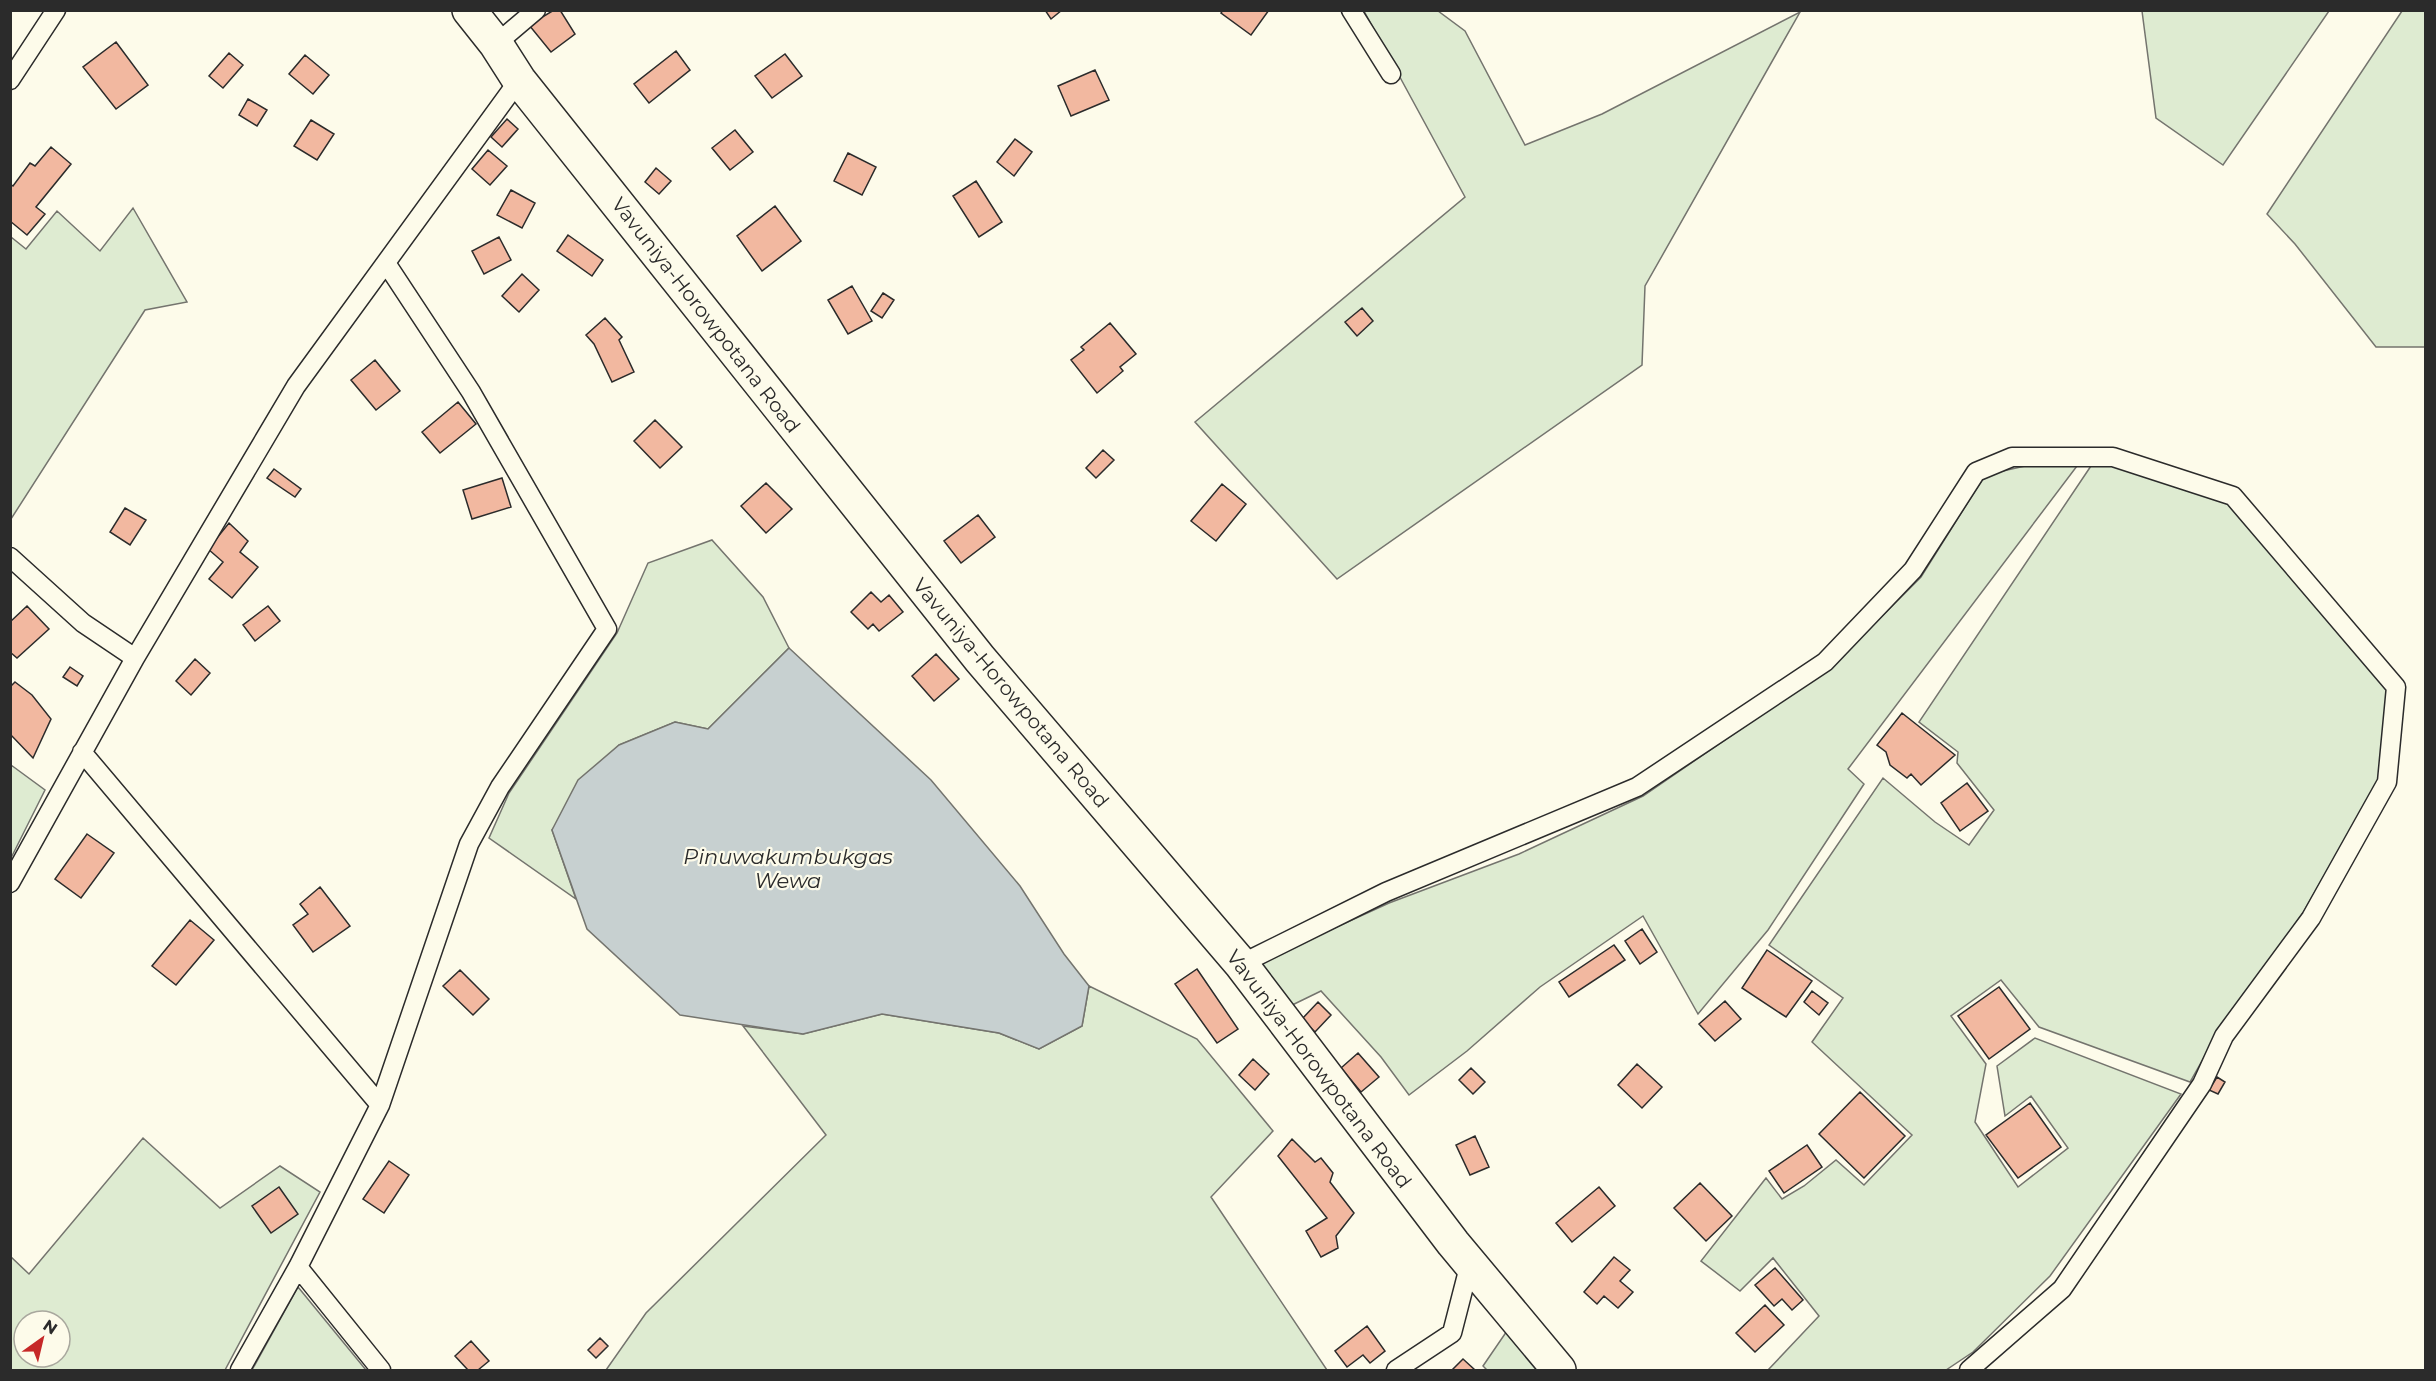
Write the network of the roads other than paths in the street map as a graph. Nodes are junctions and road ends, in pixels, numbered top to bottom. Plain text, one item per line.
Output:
1 (56, 10) edge
2 (469, 10) edge
3 (536, 10) edge
4 (1352, 10) edge
5 (496, 44) junction
6 (1391, 74) dead end
7 (10, 80) edge
8 (519, 80) junction
9 (386, 263) junction
10 (10, 557) edge
11 (135, 658) junction
12 (82, 752) junction
13 (10, 884) edge
14 (1241, 964) junction
15 (380, 1105) junction
16 (1470, 1263) junction
17 (298, 1267) junction
18 (240, 1371) edge
19 (381, 1371) edge
20 (1396, 1371) edge
21 (1559, 1371) edge
22 (1969, 1371) edge

1 - 7 street
2 - 5 highway, Vavuniya-Horowpotana Road
3 - 5 street
4 - 6 street
5 - 8 highway, Vavuniya-Horowpotana Road
8 - 9 street
8 - 14 highway, Vavuniya-Horowpotana Road
9 - 11 street
9 - 15 street
10 - 11 street
11 - 12 street
12 - 13 street
12 - 15 street
14 - 16 highway, Vavuniya-Horowpotana Road
14 - 22 street
15 - 17 street
16 - 20 street
16 - 21 highway, Vavuniya-Horowpotana Road
17 - 18 street
17 - 19 street

